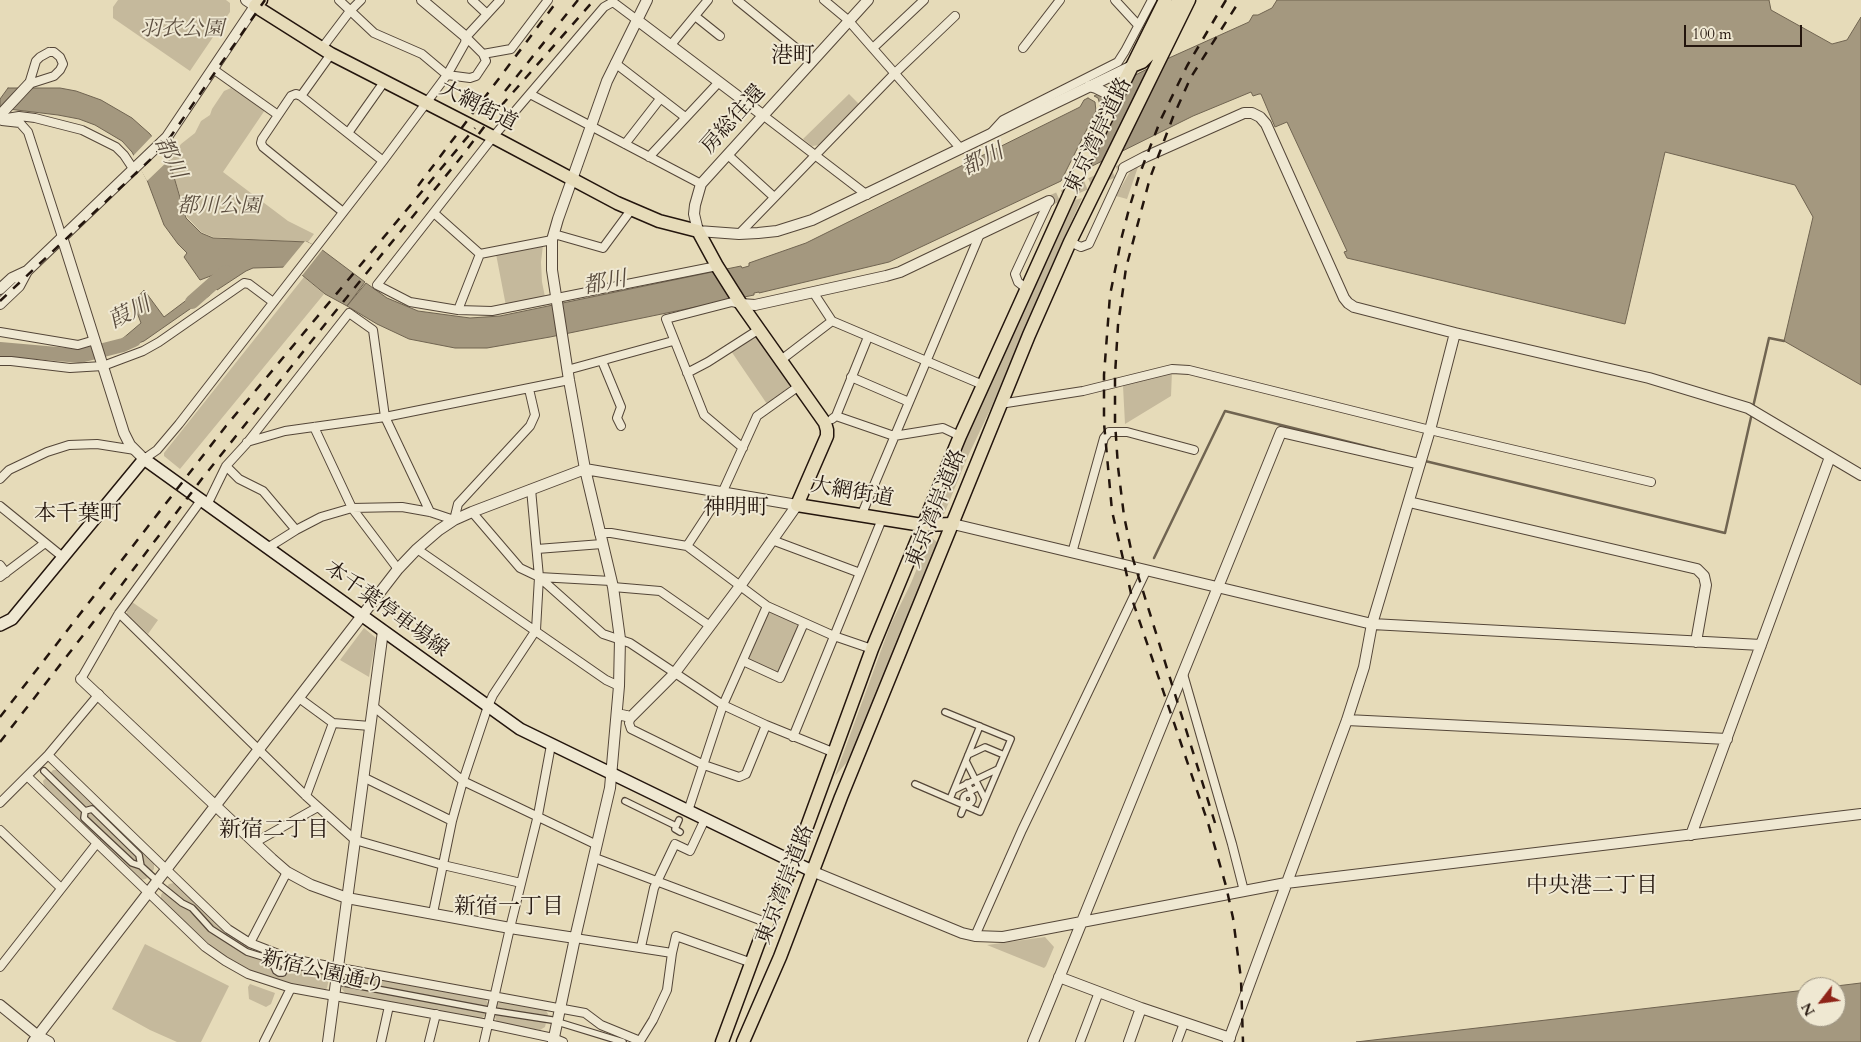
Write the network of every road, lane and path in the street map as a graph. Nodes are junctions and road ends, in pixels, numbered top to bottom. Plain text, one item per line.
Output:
1 (339, 0) edge
2 (361, 0) edge
3 (422, 0) edge
4 (472, 0) edge
5 (500, 0) edge
6 (548, 0) edge
7 (647, 0) edge
8 (708, 0) edge
9 (737, 0) edge
10 (824, 0) edge
11 (868, 0) edge
12 (924, 0) edge
13 (1115, 0) edge
14 (1152, 0) edge
15 (1165, 0) edge
16 (1178, 0) edge
17 (1189, 0) edge
18 (1057, 1) edge
19 (254, 2) edge
20 (350, 11) junction
21 (487, 14) junction
22 (695, 16) junction
23 (955, 16) dead end
24 (637, 20) junction
25 (848, 20) junction
26 (1138, 25) junction
27 (720, 36) dead end
28 (466, 37) junction
29 (670, 46) junction
30 (873, 48) junction
31 (1022, 48) dead end
32 (326, 51) junction
33 (483, 54) junction
34 (812, 61) junction
35 (615, 64) junction
36 (1132, 66) junction
37 (212, 69) junction
38 (895, 73) junction
39 (447, 75) junction
40 (384, 82) junction
41 (719, 82) junction
42 (29, 84) junction
43 (1089, 86) junction
44 (530, 94) junction
45 (300, 96) junction
46 (660, 99) junction
47 (427, 103) junction
48 (1109, 112) junction
49 (278, 115) junction
50 (1, 116) edge
51 (764, 116) junction
52 (686, 117) junction
53 (591, 127) junction
54 (348, 133) junction
55 (493, 136) junction
56 (987, 137) junction
57 (625, 144) junction
58 (961, 149) junction
59 (728, 155) junction
60 (815, 155) junction
61 (649, 157) junction
62 (383, 161) junction
63 (1124, 168) joint
64 (134, 170) junction
65 (573, 178) junction
66 (701, 184) junction
67 (867, 195) junction
68 (774, 197) junction
69 (1049, 200) joint
70 (631, 210) junction
71 (343, 212) junction
72 (434, 213) junction
73 (698, 231) junction
74 (739, 234) junction
75 (980, 234) junction
76 (62, 237) junction
77 (553, 237) junction
78 (1070, 242) junction
79 (480, 254) junction
80 (717, 266) junction
81 (27, 271) junction
82 (0, 289) edge
83 (1027, 289) junction
84 (813, 292) junction
85 (556, 299) junction
86 (274, 302) junction
87 (0, 304) edge
88 (741, 304) junction
89 (458, 310) junction
90 (832, 322) junction
91 (758, 330) junction
92 (0, 332) edge
93 (1455, 332) junction
94 (868, 337) junction
95 (673, 341) junction
96 (96, 343) junction
97 (781, 360) junction
98 (0, 361) edge
99 (602, 361) junction
100 (102, 362) junction
101 (926, 362) junction
102 (687, 373) junction
103 (568, 375) junction
104 (851, 377) junction
105 (983, 385) junction
106 (799, 386) junction
107 (529, 388) junction
108 (909, 402) junction
109 (1000, 404) junction
110 (385, 417) junction
111 (831, 419) junction
112 (621, 426) dead end
113 (314, 427) junction
114 (1430, 430) junction
115 (894, 436) junction
116 (960, 436) junction
117 (247, 443) junction
118 (743, 448) junction
119 (135, 450) junction
120 (1194, 450) dead end
121 (1830, 457) junction
122 (144, 459) junction
123 (1421, 461) junction
124 (226, 466) junction
125 (585, 469) junction
126 (1861, 475) edge
127 (0, 479) edge
128 (1651, 482) dead end
129 (531, 489) junction
130 (722, 491) junction
131 (205, 501) junction
132 (1410, 502) junction
133 (797, 505) junction
134 (0, 506) edge
135 (352, 508) junction
136 (430, 512) junction
137 (472, 512) junction
138 (861, 516) junction
139 (882, 519) junction
140 (454, 520) junction
141 (953, 524) junction
142 (922, 526) junction
143 (296, 530) junction
144 (599, 533) junction
145 (772, 540) junction
146 (45, 543) junction
147 (602, 544) junction
148 (687, 546) junction
149 (269, 547) junction
150 (417, 549) junction
151 (536, 549) junction
152 (1072, 552) junction
153 (64, 558) junction
154 (0, 565) edge
155 (398, 569) junction
156 (1146, 571) junction
157 (860, 573) junction
158 (3, 575) edge
159 (539, 577) junction
160 (612, 584) junction
161 (740, 586) junction
162 (1218, 588) junction
163 (767, 606) junction
164 (119, 613) junction
165 (363, 616) junction
166 (804, 623) junction
167 (1372, 624) junction
168 (0, 625) edge
169 (710, 626) junction
170 (536, 630) junction
171 (383, 631) junction
172 (834, 636) junction
173 (620, 639) junction
174 (1696, 642) junction
175 (1761, 646) junction
176 (872, 650) junction
177 (743, 661) junction
178 (674, 674) junction
179 (1183, 674) junction
180 (81, 678) joint
181 (619, 686) junction
182 (98, 694) junction
183 (299, 698) junction
184 (723, 705) junction
185 (373, 706) junction
186 (488, 706) junction
187 (946, 712) dead end
188 (617, 714) junction
189 (630, 717) junction
190 (1347, 720) junction
191 (332, 723) junction
192 (766, 725) junction
193 (370, 726) junction
194 (980, 726) junction
195 (793, 737) junction
196 (1727, 739) junction
197 (552, 745) junction
198 (260, 750) junction
199 (835, 754) junction
200 (48, 755) junction
201 (1004, 755) junction
202 (967, 758) junction
203 (704, 765) junction
204 (998, 768) junction
205 (44, 771) dead end
206 (612, 774) junction
207 (27, 776) junction
208 (363, 778) junction
209 (463, 781) junction
210 (967, 783) junction
211 (916, 784) dead end
212 (979, 788) junction
213 (954, 790) junction
214 (971, 793) junction
215 (306, 796) junction
216 (950, 799) junction
217 (985, 800) junction
218 (625, 801) dead end
219 (0, 803) edge
220 (965, 805) junction
221 (216, 807) junction
222 (318, 807) junction
223 (85, 811) junction
224 (688, 811) junction
225 (1860, 812) edge
226 (961, 814) dead end
227 (538, 815) junction
228 (705, 819) junction
229 (452, 821) junction
230 (0, 830) edge
231 (680, 832) dead end
232 (1691, 835) junction
233 (355, 840) junction
234 (96, 843) junction
235 (254, 843) junction
236 (597, 845) junction
237 (595, 858) junction
238 (794, 862) junction
239 (443, 865) junction
240 (140, 866) junction
241 (166, 871) junction
242 (287, 872) junction
243 (814, 872) junction
244 (154, 878) dead end
245 (657, 882) junction
246 (521, 883) junction
247 (1286, 883) junction
248 (161, 886) dead end
249 (61, 888) junction
250 (1244, 891) junction
251 (148, 894) junction
252 (347, 898) junction
253 (433, 913) junction
254 (1083, 921) junction
255 (768, 923) junction
256 (510, 928) junction
257 (975, 936) junction
258 (575, 938) junction
259 (250, 943) junction
260 (641, 947) junction
261 (672, 952) junction
262 (271, 960) junction
263 (752, 963) junction
264 (286, 964) junction
265 (0, 967) edge
266 (334, 970) junction
267 (283, 973) junction
268 (1059, 977) junction
269 (281, 981) dead end
270 (339, 982) dead end
271 (291, 988) junction
272 (1099, 992) junction
273 (334, 996) junction
274 (494, 996) junction
275 (0, 1004) edge
276 (389, 1006) junction
277 (560, 1008) junction
278 (1141, 1008) junction
279 (436, 1014) junction
280 (552, 1020) dead end
281 (561, 1023) dead end
282 (1184, 1023) junction
283 (488, 1024) junction
284 (35, 1039) edge
285 (1229, 1040) edge
286 (556, 1041) edge
287 (745, 1041) edge
288 (50, 1042) edge
289 (264, 1042) edge
290 (328, 1042) edge
291 (381, 1042) edge
292 (429, 1042) edge
293 (484, 1042) edge
294 (622, 1042) edge
295 (722, 1042) edge
296 (1032, 1042) edge
297 (1080, 1042) edge
298 (1128, 1042) edge
299 (1177, 1042) edge

1 - 20 street
2 - 20 street
3 - 28 street
4 - 21 street
5 - 21 street
6 - 33 street
7 - 24 street
8 - 22 street
9 - 34 street
10 - 25 street
11 - 25 street, 房総往還
12 - 30 street
13 - 26 street
14 - 26 street
15 - 36 main road, 東京湾岸道路
16 - 36 main road
17 - 78 main road, 東京湾岸道路
18 - 31 street
19 - 32 main road, 大網街道
19 - 37 street
20 - 32 street
20 - 39 street
21 - 28 street
22 - 27 street
22 - 29 street
23 - 38 street
24 - 29 street
24 - 35 street
24 - 44 street
25 - 30 street
25 - 34 street, 房総往還
26 - 56 street
28 - 33 street
28 - 39 street
29 - 41 street
30 - 38 street
32 - 40 main road, 大網街道
32 - 45 street
33 - 39 street
34 - 51 street, 房総往還
35 - 46 street
35 - 53 street
36 - 43 street
36 - 48 main road, 東京湾岸道路
37 - 49 street
37 - 64 street
38 - 58 street
38 - 60 street
39 - 47 street
40 - 47 main road, 大網街道
40 - 54 street
41 - 51 street
41 - 52 street
42 - 42 street
42 - 50 street
43 - 48 street
43 - 56 street
44 - 53 street
44 - 55 street
45 - 49 street
45 - 54 street
46 - 52 street
46 - 57 street
47 - 55 main road, 大網街道
47 - 62 street
48 - 83 main road, 東京湾岸道路
49 - 71 street
50 - 64 street
50 - 76 street
51 - 59 street, 房総往還
51 - 60 street
52 - 61 street
53 - 57 street
53 - 65 street
54 - 62 street
55 - 65 main road, 大網街道
55 - 72 street
56 - 58 street
57 - 61 street
58 - 67 street
59 - 66 street, 房総往還
59 - 68 street
60 - 67 street
60 - 68 street
61 - 66 street
62 - 71 street
63 - 78 street
63 - 93 street
64 - 76 street
65 - 70 main road, 大網街道
65 - 77 street
66 - 73 street, 房総往還
67 - 74 street
68 - 74 street
69 - 75 street
69 - 83 street
70 - 73 main road, 大網街道
70 - 77 street
71 - 86 street
72 - 79 street
72 - 89 street
73 - 74 street
73 - 80 main road
75 - 84 street
75 - 101 street
76 - 81 street
76 - 96 street
77 - 79 street
77 - 85 street
78 - 109 main road, 東京湾岸道路
79 - 89 street
80 - 85 street
80 - 88 main road
81 - 82 street
81 - 87 street
83 - 105 main road, 東京湾岸道路
84 - 88 street
84 - 90 street
85 - 89 street
85 - 103 street
86 - 100 street
86 - 122 street
88 - 91 main road
88 - 95 street
90 - 94 street
90 - 97 street
91 - 97 main road
91 - 102 street
92 - 96 street
93 - 114 street
93 - 121 street
94 - 101 street
94 - 104 street
95 - 99 street
95 - 102 street
96 - 100 street
97 - 106 main road
98 - 100 street
99 - 103 street
99 - 112 street
100 - 119 street
101 - 105 street
101 - 108 street
102 - 118 street
103 - 107 street
103 - 125 street
104 - 108 street
104 - 111 street
105 - 116 main road, 東京湾岸道路
106 - 111 main road
106 - 118 street
107 - 110 street
107 - 140 street
108 - 115 street
109 - 114 street
109 - 141 main road, 東京湾岸道路
110 - 113 street
110 - 117 street
110 - 136 street
111 - 115 street
111 - 133 main road, 大網街道
113 - 117 street
113 - 135 street
114 - 123 street
114 - 128 street
115 - 116 street
115 - 138 street
116 - 142 main road, 東京湾岸道路
117 - 124 street
118 - 130 street
119 - 122 street
119 - 127 street
120 - 152 street
121 - 126 street
121 - 175 street
122 - 131 main road, 本千葉停車場線
122 - 153 main road
123 - 132 street
123 - 162 street
124 - 131 street
124 - 143 street
125 - 129 street
125 - 130 street
125 - 144 street
129 - 137 street
129 - 151 street
130 - 133 street
130 - 148 street
131 - 149 main road, 本千葉停車場線
131 - 164 street
132 - 167 street
132 - 174 street
133 - 138 main road, 大網街道
133 - 145 street
134 - 146 street
135 - 136 street
135 - 143 street
135 - 155 street
136 - 140 street
137 - 140 street
137 - 159 street
138 - 139 main road, 大網街道
139 - 142 main road, 大網街道
139 - 157 street
140 - 150 street
141 - 142 main road, 大網街道
141 - 152 street
141 - 243 main road, 東京湾岸道路
142 - 176 main road, 東京湾岸道路
143 - 149 street
144 - 147 street
144 - 148 street
145 - 157 street
145 - 161 street
146 - 153 street
146 - 158 street
147 - 151 street
147 - 160 street
148 - 161 street
149 - 165 main road, 本千葉停車場線
150 - 155 street
150 - 170 street
151 - 159 street
152 - 156 street
153 - 168 main road
154 - 158 street
155 - 165 street
156 - 162 street
156 - 257 street
157 - 172 street
159 - 160 street
159 - 170 street
159 - 173 street
160 - 169 street
160 - 173 street
161 - 163 street
161 - 169 street
162 - 167 street
162 - 179 street
163 - 166 street
163 - 177 street
164 - 180 street
164 - 198 street
165 - 171 main road, 本千葉停車場線
165 - 183 street
166 - 172 street
166 - 177 street
167 - 174 street
167 - 190 street
169 - 178 street
170 - 181 street
170 - 186 street
171 - 185 street
171 - 186 main road, 本千葉停車場線
172 - 176 street
172 - 195 street
173 - 178 street
173 - 181 street
174 - 175 street
175 - 196 street
176 - 199 main road, 東京湾岸道路
177 - 184 street
178 - 184 street
178 - 189 street
179 - 250 street
179 - 254 street
180 - 182 street
181 - 188 street
182 - 200 street
182 - 221 street
183 - 191 street
183 - 198 street
184 - 192 street
184 - 203 street
185 - 193 street
185 - 209 street
186 - 197 main road, 本千葉停車場線
186 - 209 street
187 - 194 street
188 - 189 street
188 - 206 street
189 - 203 street
190 - 196 street
190 - 247 street
191 - 193 street
191 - 215 street
192 - 195 street
192 - 203 street
193 - 208 street
194 - 201 street
194 - 202 street
195 - 199 street
196 - 232 street
197 - 206 main road, 本千葉停車場線
197 - 227 street
198 - 215 street
198 - 221 street
199 - 238 main road, 東京湾岸道路
200 - 207 street
200 - 241 street, 新宿公園通り
201 - 202 street
201 - 204 street
202 - 212 street
202 - 213 street
203 - 224 street
204 - 210 street
204 - 217 street
205 - 223 street
206 - 224 main road, 本千葉停車場線
206 - 236 street
207 - 219 street
207 - 234 street, 新宿公園通り
208 - 229 street
208 - 233 street
209 - 227 street
209 - 229 street
210 - 213 street
210 - 214 street
211 - 216 street
212 - 214 street
212 - 217 street
213 - 216 street
214 - 220 street
215 - 222 street
216 - 220 street
217 - 220 street
218 - 231 street
220 - 226 street
221 - 235 street
221 - 241 street
222 - 233 street
222 - 235 street
223 - 240 street
223 - 240 street
224 - 228 main road, 本千葉停車場線
225 - 232 street
227 - 236 street
227 - 246 street
228 - 238 main road, 本千葉停車場線
228 - 245 street
229 - 239 street
230 - 249 street
232 - 247 street
233 - 239 street
233 - 252 street
234 - 249 street
234 - 251 street, 新宿公園通り
235 - 242 street
236 - 237 street
237 - 245 street
237 - 258 street
238 - 243 main road, 本千葉停車場線
238 - 255 main road, 東京湾岸道路
239 - 246 street
239 - 253 street
240 - 244 street
241 - 251 street
241 - 259 street, 新宿公園通り
242 - 252 street
242 - 259 street
243 - 257 street
243 - 287 main road, 東京湾岸道路
245 - 255 street
245 - 260 street
246 - 256 street
247 - 250 street
247 - 285 street
248 - 262 street
249 - 265 street
250 - 254 street
251 - 271 street, 新宿公園通り
251 - 284 street
252 - 253 street
252 - 266 street
253 - 256 street
254 - 257 street
254 - 268 street
255 - 263 main road, 東京湾岸道路
256 - 258 street
256 - 274 street
258 - 260 street
258 - 277 street
259 - 266 street, 新宿公園通り
260 - 261 street
261 - 263 street
261 - 277 street, 新宿公園通り
262 - 264 street
262 - 267 street
263 - 295 main road, 東京湾岸道路
264 - 266 street
264 - 267 street
266 - 273 street
266 - 274 street, 新宿公園通り
267 - 269 street
268 - 272 street
268 - 296 street
270 - 280 street
271 - 273 street, 新宿公園通り
271 - 289 street
272 - 278 street
272 - 297 street
273 - 276 street, 新宿公園通り
273 - 290 street
274 - 277 street, 新宿公園通り
274 - 283 street
275 - 284 street
276 - 279 street, 新宿公園通り
276 - 291 street
277 - 286 street
278 - 282 street
278 - 298 street
279 - 283 street, 新宿公園通り
279 - 292 street
281 - 294 street
282 - 285 street
282 - 299 street
283 - 286 street, 新宿公園通り
283 - 293 street
284 - 288 street

